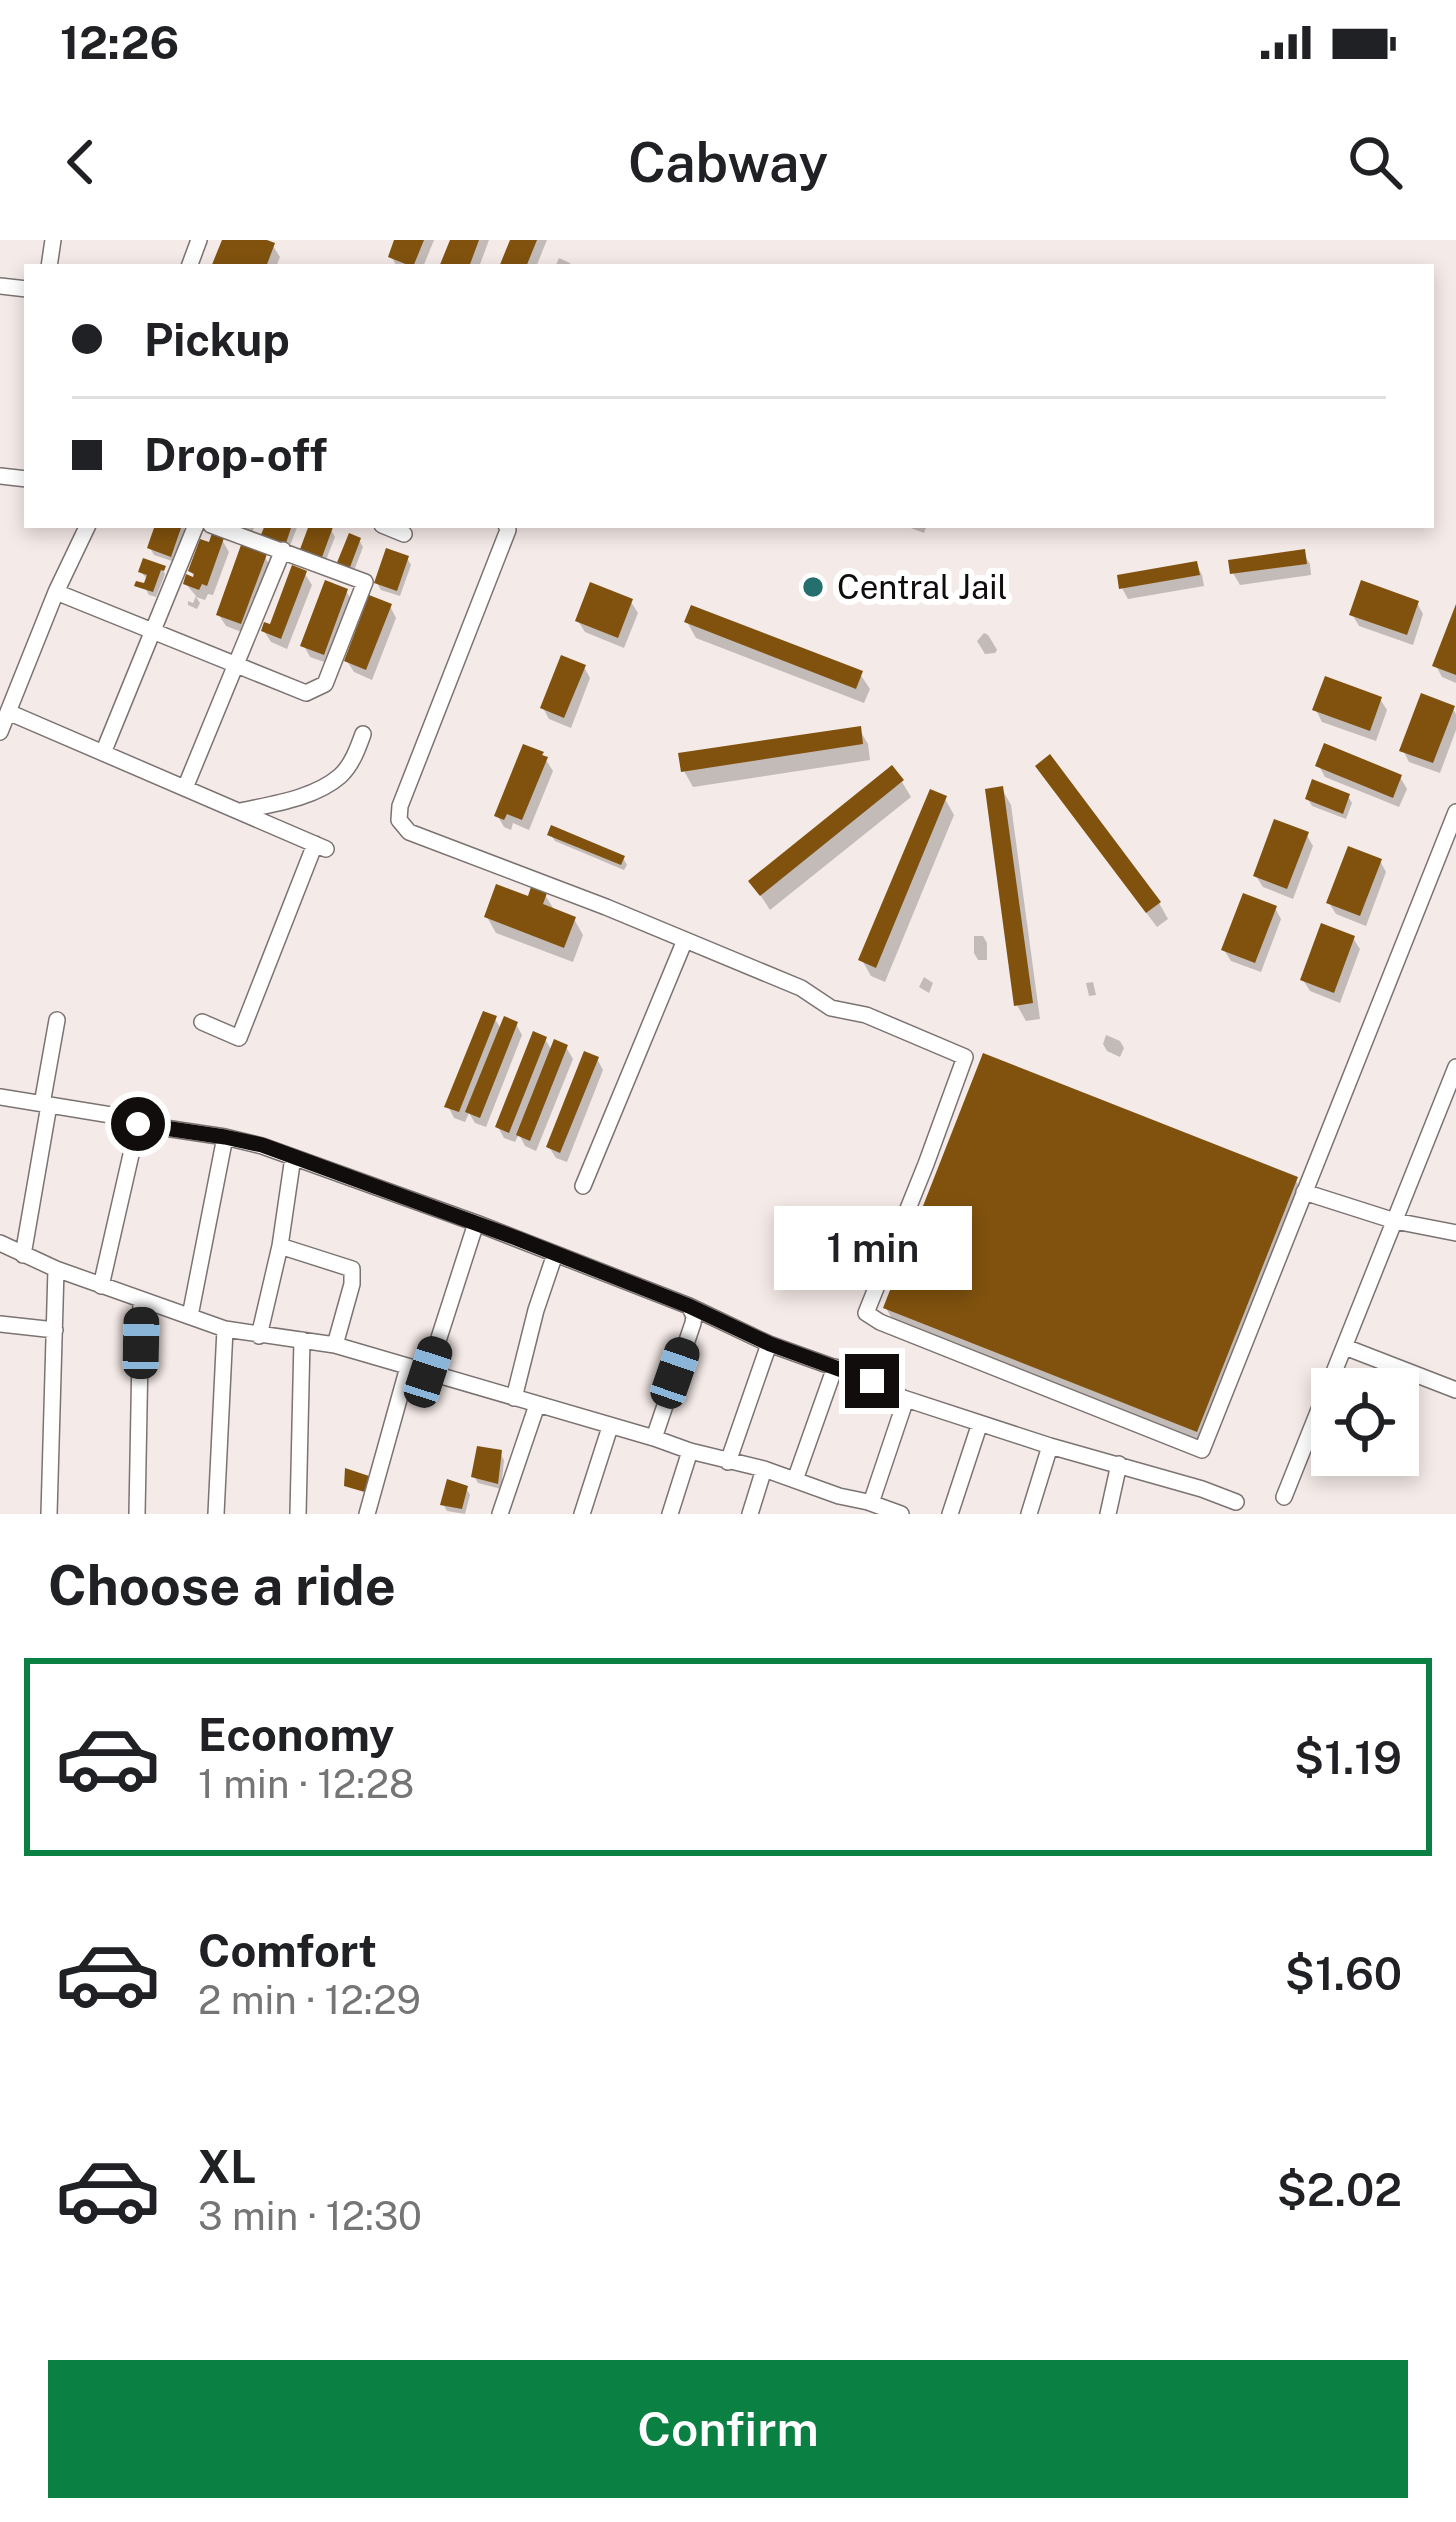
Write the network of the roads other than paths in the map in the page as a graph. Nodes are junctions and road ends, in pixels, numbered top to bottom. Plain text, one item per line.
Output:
1 (87, 528) edge
2 (195, 528) edge
3 (221, 528) edge
4 (389, 528) edge
5 (507, 528) edge
6 (404, 534) dead end
7 (284, 550) junction
8 (56, 592) junction
9 (152, 631) junction
10 (236, 665) junction
11 (8, 712) junction
12 (0, 732) edge
13 (363, 734) dead end
14 (103, 753) junction
15 (185, 788) junction
16 (238, 811) junction
17 (1456, 812) edge
18 (685, 940) junction
19 (58, 1020) dead end
20 (202, 1022) dead end
21 (1456, 1067) edge
22 (0, 1097) edge
23 (45, 1105) junction
24 (138, 1124) junction
25 (225, 1137) junction
26 (293, 1157) junction
27 (583, 1186) dead end
28 (1304, 1192) junction
29 (1395, 1221) junction
30 (476, 1223) junction
31 (1456, 1233) edge
32 (0, 1243) edge
33 (280, 1246) junction
34 (555, 1254) junction
35 (23, 1255) junction
36 (56, 1269) junction
37 (101, 1286) junction
38 (141, 1300) junction
39 (689, 1306) junction
40 (190, 1316) junction
41 (0, 1324) edge
42 (225, 1329) junction
43 (55, 1330) junction
44 (259, 1336) junction
45 (302, 1340) junction
46 (770, 1344) junction
47 (335, 1345) junction
48 (1345, 1347) junction
49 (408, 1367) junction
50 (835, 1367) junction
51 (428, 1372) junction
52 (1456, 1390) edge
53 (514, 1398) junction
54 (906, 1399) junction
55 (537, 1405) junction
56 (980, 1423) junction
57 (610, 1426) junction
58 (654, 1438) junction
59 (1050, 1446) junction
60 (690, 1451) junction
61 (728, 1462) junction
62 (1119, 1464) junction
63 (764, 1469) junction
64 (795, 1480) junction
65 (839, 1496) junction
66 (1284, 1497) dead end
67 (1236, 1502) dead end
68 (871, 1503) junction
69 (49, 1514) edge
70 (137, 1514) edge
71 (216, 1514) edge
72 (298, 1514) edge
73 (367, 1514) edge
74 (500, 1514) edge
75 (582, 1514) edge
76 (670, 1514) edge
77 (750, 1514) edge
78 (833, 1514) edge
79 (902, 1514) edge
80 (950, 1514) edge
81 (1029, 1514) edge
82 (1108, 1514) edge

1 - 8 street
2 - 9 street
3 - 7 street
4 - 6 street
5 - 18 street
7 - 10 street
7 - 10 street
8 - 9 street
8 - 11 street
9 - 10 street
9 - 14 street
10 - 15 street
11 - 12 street
11 - 14 street
13 - 16 street
14 - 15 street
15 - 16 street
16 - 20 street
17 - 28 street
18 - 27 street
18 - 28 street
19 - 23 street
21 - 29 street
22 - 23 street
23 - 24 street
23 - 35 street
24 - 25 street
24 - 37 street
25 - 26 street
25 - 40 street
26 - 30 street
26 - 33 street
28 - 29 street
29 - 31 street
29 - 48 street
30 - 34 street
30 - 51 street
32 - 35 street
33 - 44 street
33 - 47 street
34 - 39 street
34 - 53 street
35 - 36 street
36 - 37 street
36 - 43 street
37 - 38 street
38 - 40 street
38 - 70 street
39 - 46 street
39 - 58 street
40 - 42 street
41 - 43 street
42 - 44 street
42 - 71 street
43 - 69 street
44 - 45 street
45 - 47 street
45 - 72 street
46 - 50 street
46 - 61 street
47 - 49 street
48 - 52 street
48 - 66 street
49 - 51 street
49 - 73 street
50 - 54 street
50 - 64 street
51 - 53 street
53 - 55 street
54 - 56 street
54 - 68 street
55 - 57 street
55 - 74 street
56 - 59 street
56 - 80 street
57 - 58 street
57 - 75 street
58 - 60 street
59 - 62 street
59 - 81 street
60 - 61 street
60 - 76 street
61 - 63 street
62 - 67 street
62 - 82 street
63 - 64 street
63 - 77 street
64 - 65 street
65 - 68 street
65 - 78 street
68 - 79 street

